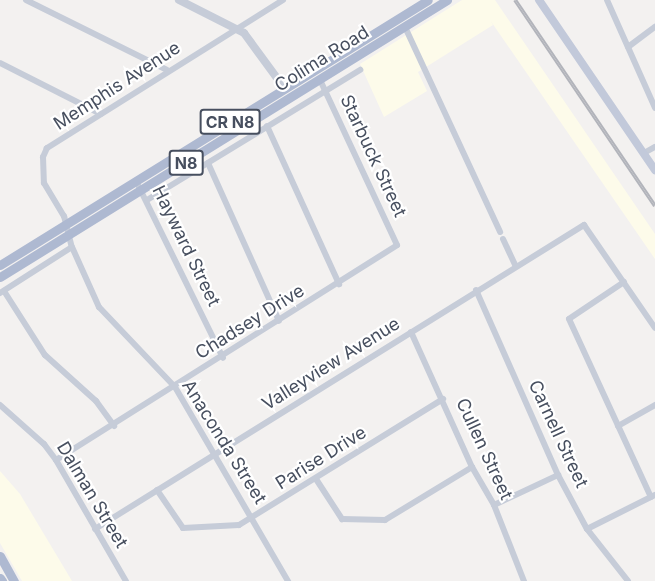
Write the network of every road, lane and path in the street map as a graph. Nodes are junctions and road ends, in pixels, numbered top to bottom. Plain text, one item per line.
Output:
1 (26, 0) edge
2 (179, 0) edge
3 (283, 0) edge
4 (428, 0) edge
5 (447, 0) edge
6 (539, 0) edge
7 (606, 0) edge
8 (402, 23) junction
9 (655, 27) edge
10 (238, 29) junction
11 (628, 47) junction
12 (0, 63) edge
13 (167, 70) junction
14 (360, 70) dead end
15 (314, 71) junction
16 (320, 81) junction
17 (285, 89) junction
18 (326, 89) junction
19 (290, 98) junction
20 (655, 108) edge
21 (101, 114) junction
22 (267, 126) junction
23 (230, 135) joint
24 (655, 147) edge
25 (644, 153) junction
26 (208, 163) junction
27 (655, 170) edge
28 (136, 181) junction
29 (142, 190) junction
30 (147, 200) junction
31 (67, 224) junction
32 (69, 235) junction
33 (398, 245) joint
34 (72, 247) junction
35 (0, 265) edge
36 (515, 266) junction
37 (0, 277) edge
38 (624, 282) junction
39 (339, 284) junction
40 (476, 290) junction
41 (2, 292) edge
42 (279, 321) junction
43 (655, 328) edge
44 (411, 332) junction
45 (223, 358) junction
46 (175, 387) junction
47 (443, 399) junction
48 (0, 405) edge
49 (655, 405) edge
50 (114, 426) junction
51 (618, 426) junction
52 (214, 454) junction
53 (56, 460) junction
54 (472, 467) junction
55 (558, 475) junction
56 (316, 479) junction
57 (157, 490) junction
58 (653, 496) edge
59 (494, 505) junction
60 (253, 517) junction
61 (95, 529) junction
62 (587, 529) junction
63 (0, 556) edge
64 (14, 581) edge
65 (126, 581) edge
66 (288, 581) edge
67 (524, 581) edge
68 (628, 581) edge

1 - 13 street
2 - 10 street
3 - 10 street, Memphis Avenue
4 - 8 main road, Colima Road / CR N8
5 - 8 main road, Colima Road / CR N8
6 - 25 main road
7 - 11 street
8 - 15 main road, Colima Road / CR N8
8 - 16 main road, Colima Road
8 - 36 street
9 - 11 street
10 - 13 street, Memphis Avenue
10 - 17 street
11 - 20 street
12 - 21 street
13 - 21 street, Memphis Avenue
14 - 18 street
15 - 16 main road
15 - 17 main road, Colima Road / CR N8
16 - 18 street, Starbuck Street
16 - 19 main road, Colima Road / CR N8
17 - 19 street
17 - 28 main road, Colima Road / CR N8
18 - 22 street
18 - 33 street, Starbuck Street
19 - 23 main road, Colima Road / CR N8
21 - 31 street, Memphis Avenue
22 - 26 street
22 - 39 street
23 - 29 main road, Colima Road / N8
24 - 25 street
25 - 27 main road
26 - 30 street
26 - 42 street
28 - 29 street, Hayward Street
28 - 31 main road, Colima Road / CR N8
29 - 30 street, Hayward Street
29 - 32 main road, Colima Road
30 - 45 street, Hayward Street
31 - 32 street, Memphis Avenue
31 - 35 main road, Colima Road / CR N8
32 - 34 street, Anaconda Street
32 - 37 main road, Colima Road
33 - 39 street, Chadsey Drive
34 - 41 street
34 - 46 street, Anaconda Street
36 - 38 street, Valleyview Avenue
36 - 40 street, Valleyview Avenue
38 - 43 street
38 - 51 street
39 - 42 street, Chadsey Drive
40 - 44 street, Valleyview Avenue
40 - 55 street, Carnell Street
41 - 50 street
42 - 45 street, Chadsey Drive
44 - 47 street, Cullen Street
44 - 52 street, Valleyview Avenue
45 - 46 street, Chadsey Drive
46 - 50 street, Chadsey Drive
46 - 52 street, Anaconda Street
47 - 54 street, Cullen Street
47 - 56 street, Parise Drive
48 - 53 street, Dalman Street
49 - 51 street
50 - 53 street, Chadsey Drive
51 - 58 street
52 - 57 street, Valleyview Avenue
52 - 60 street, Anaconda Street
53 - 61 street, Dalman Street
54 - 56 street
54 - 59 street, Cullen Street
55 - 59 street
55 - 62 street, Carnell Street
56 - 60 street, Parise Drive
57 - 60 street, Parise Drive
57 - 61 street, Valleyview Avenue
58 - 62 street
59 - 67 street, Cullen Street
60 - 66 street, Anaconda Street
61 - 65 street, Dalman Street
62 - 68 street, Carnell Street
63 - 64 main road

